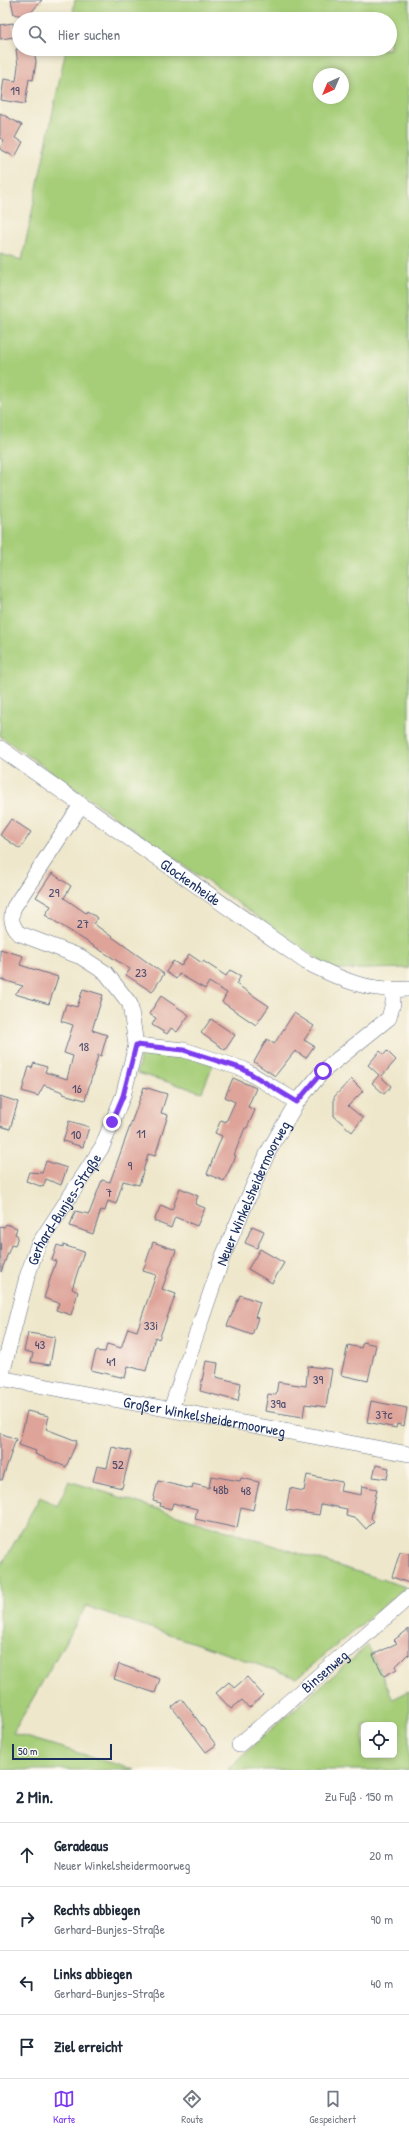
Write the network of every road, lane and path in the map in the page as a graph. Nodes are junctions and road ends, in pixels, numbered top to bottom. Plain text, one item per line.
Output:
1 (0, 748) edge
2 (81, 805) junction
3 (409, 989) edge
4 (394, 990) junction
5 (136, 1045) junction
6 (297, 1102) junction
7 (0, 1378) edge
8 (171, 1409) junction
9 (409, 1454) edge
10 (409, 1597) edge
11 (239, 1745) dead end

1 - 2 street, Glockenheide
2 - 4 street, Glockenheide
2 - 5 street, Gerhard-Bunjes-Straße
3 - 4 street
4 - 6 street, Neuer Winkelsheidermoorweg
5 - 6 street
5 - 7 street, Gerhard-Bunjes-Straße
6 - 8 street, Neuer Winkelsheidermoorweg
7 - 8 street, Großer Winkelsheidermoorweg
8 - 9 street, Großer Winkelsheidermoorweg
10 - 11 street, Binsenweg

